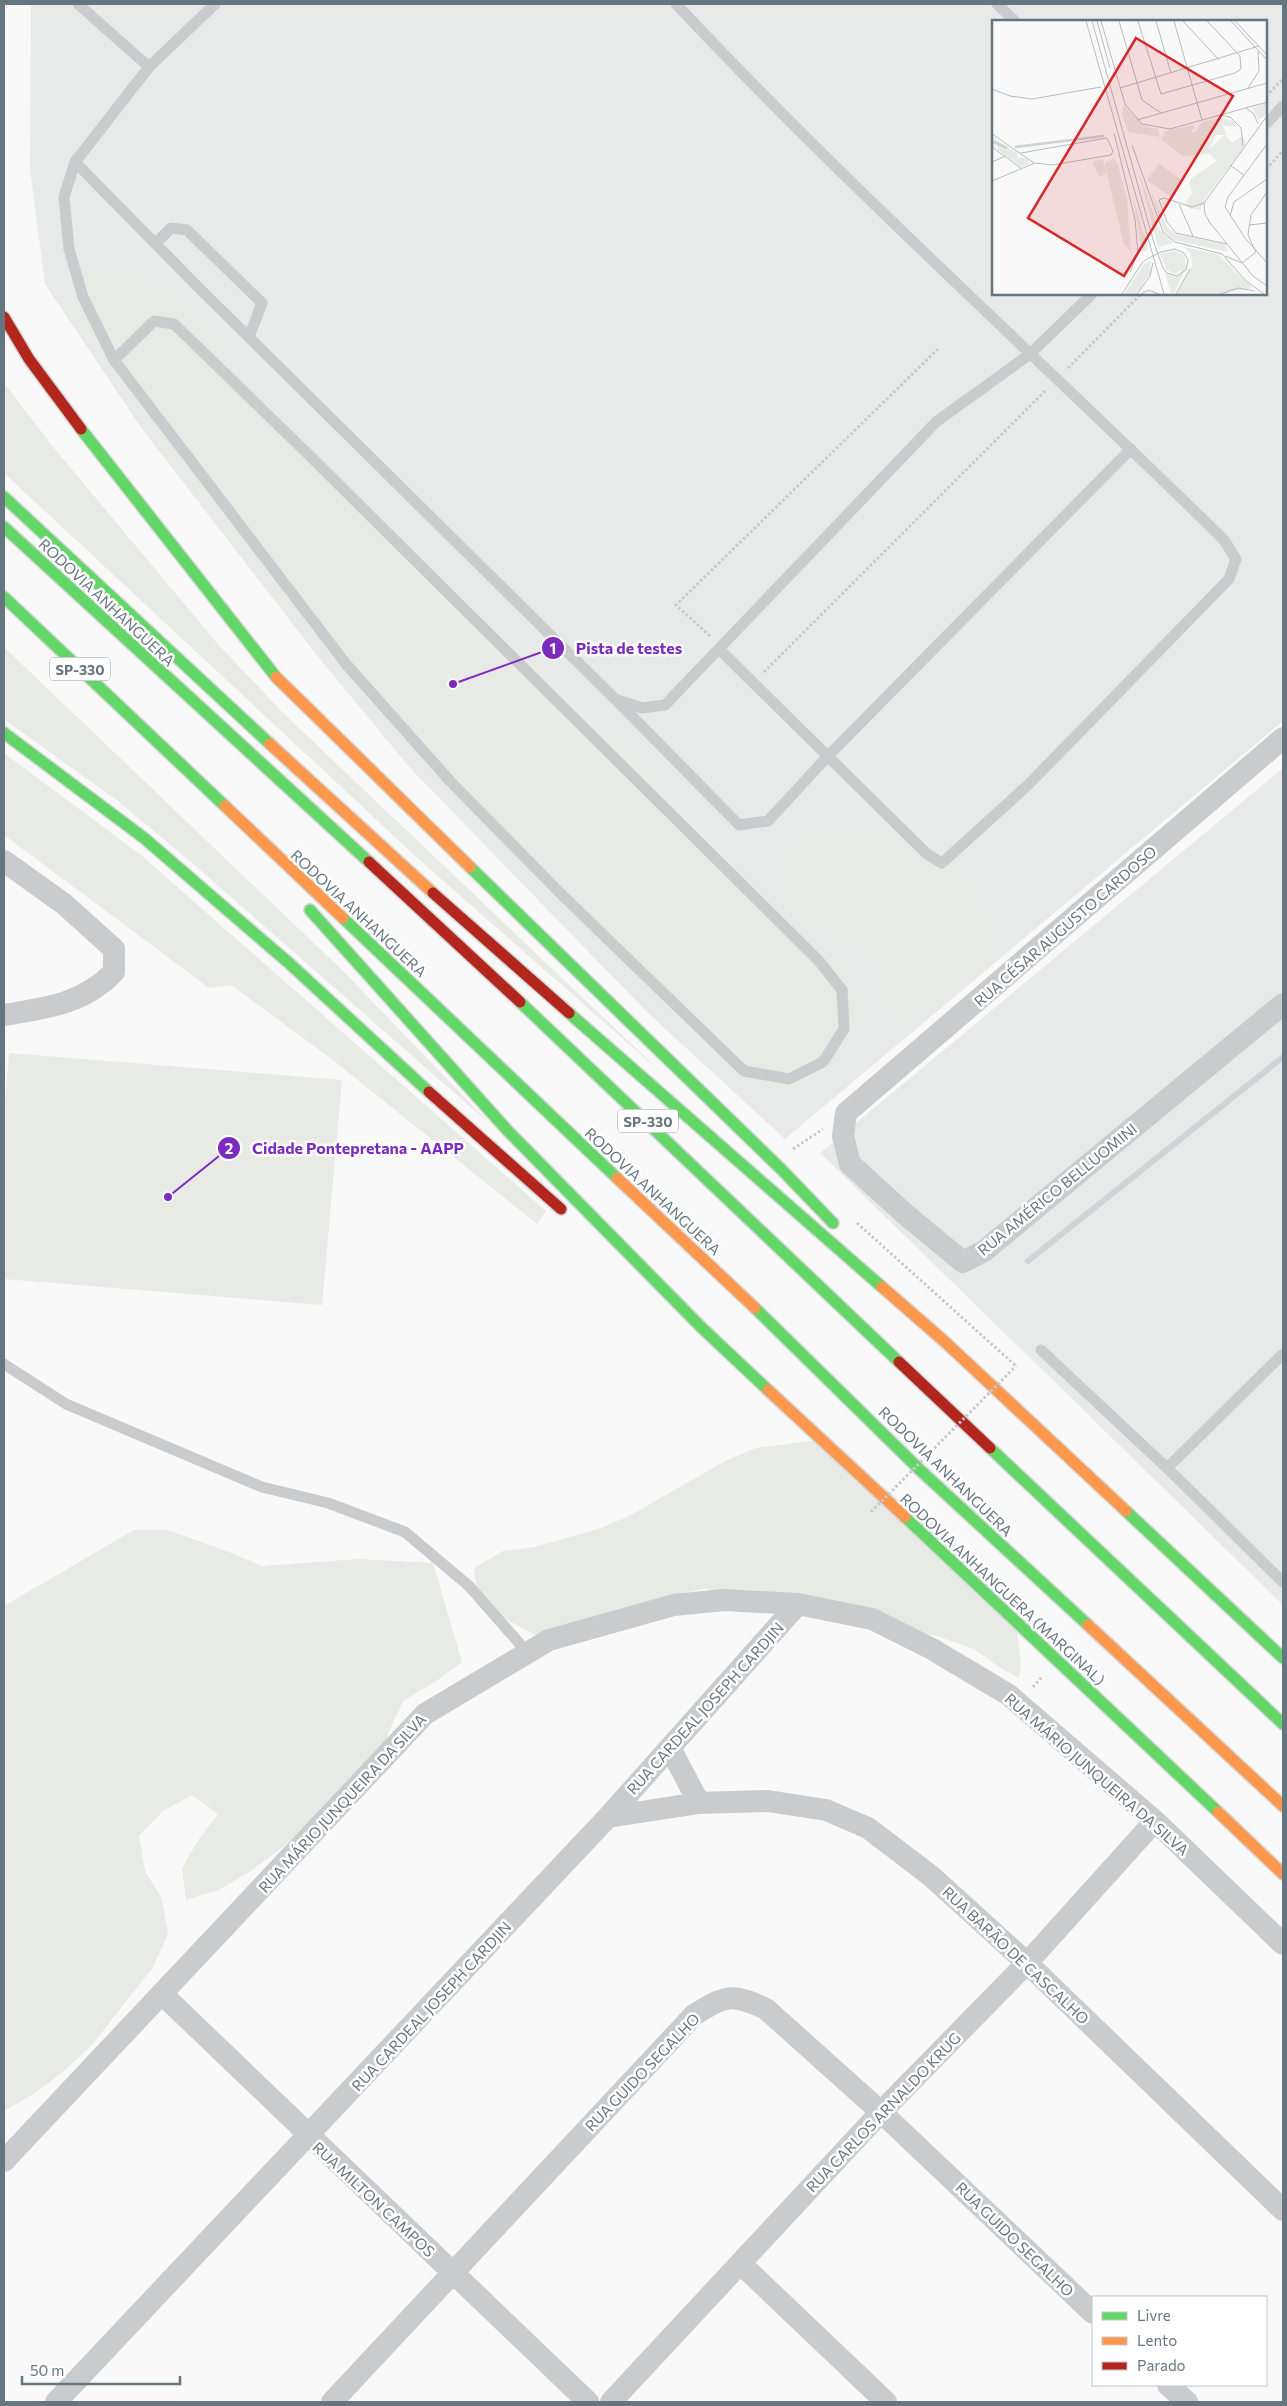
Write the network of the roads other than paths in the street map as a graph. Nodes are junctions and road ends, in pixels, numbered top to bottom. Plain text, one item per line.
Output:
1 (78, 4) edge
2 (215, 4) edge
3 (676, 4) edge
4 (997, 4) edge
5 (1014, 20) edge
6 (149, 67) junction
7 (1283, 106) edge
8 (1267, 123) edge
9 (75, 162) junction
10 (156, 243) junction
11 (1091, 295) edge
12 (4, 317) edge
13 (249, 337) junction
14 (1030, 354) junction
15 (114, 360) junction
16 (1131, 449) junction
17 (4, 497) edge
18 (4, 527) edge
19 (4, 597) edge
20 (720, 649) junction
21 (615, 699) junction
22 (4, 733) edge
23 (1283, 738) edge
24 (157, 742) junction
25 (827, 757) junction
26 (224, 823) dead end
27 (4, 861) edge
28 (300, 900) dead end
29 (1283, 1004) edge
30 (4, 1015) edge
31 (846, 1113) joint
32 (568, 1214) dead end
33 (843, 1234) dead end
34 (856, 1248) dead end
35 (612, 1254) dead end
36 (702, 1327) junction
37 (944, 1341) junction
38 (1041, 1350) dead end
39 (1283, 1354) edge
40 (4, 1364) edge
41 (1167, 1468) junction
42 (1283, 1582) edge
43 (798, 1604) junction
44 (527, 1652) junction
45 (1283, 1658) edge
46 (1283, 1724) edge
47 (670, 1748) junction
48 (699, 1803) junction
49 (1283, 1806) edge
50 (608, 1817) junction
51 (1155, 1821) junction
52 (1283, 1874) edge
53 (1283, 1944) edge
54 (1027, 1963) junction
55 (162, 1994) junction
56 (881, 2112) junction
57 (308, 2136) junction
58 (12, 2145) edge
59 (4, 2161) edge
60 (1283, 2210) edge
61 (741, 2264) junction
62 (453, 2274) junction
63 (1092, 2312) edge
64 (1169, 2386) edge
65 (56, 2402) edge
66 (332, 2402) edge
67 (588, 2402) edge
68 (611, 2402) edge
69 (886, 2402) edge
70 (1187, 2402) edge

1 - 6 lane
2 - 6 lane
3 - 14 lane
4 - 5 lane
6 - 9 lane
7 - 8 lane
9 - 10 lane
9 - 15 lane
10 - 13 lane
10 - 13 lane
11 - 14 lane
12 - 33 highway
13 - 21 lane
14 - 16 lane
14 - 20 lane
15 - 15 lane
16 - 25 lane
16 - 25 lane
17 - 37 highway
18 - 46 highway, RODOVIA ANHANGUERA / SP-330
19 - 24 highway, RODOVIA ANHANGUERA / SP-330
20 - 21 lane
20 - 25 lane
21 - 25 lane
22 - 32 highway
23 - 31 street, RUA CÉSAR AUGUSTO CARDOSO
24 - 26 highway
24 - 49 highway, RODOVIA ANHANGUERA / SP-330
27 - 30 street
28 - 36 highway
29 - 31 street, RUA AMÉRICO BELLUOMINI
34 - 37 highway
35 - 36 highway
36 - 52 highway, RODOVIA ANHANGUERA (MARGINAL)
37 - 45 highway
38 - 41 lane
39 - 41 lane
40 - 44 lane
41 - 42 lane
43 - 44 street, RUA MÁRIO JUNQUEIRA DA SILVA
43 - 47 street, RUA CARDEAL JOSEPH CARDJIN
43 - 51 street, RUA MÁRIO JUNQUEIRA DA SILVA
44 - 55 street, RUA MÁRIO JUNQUEIRA DA SILVA
47 - 48 street
47 - 50 street, RUA CARDEAL JOSEPH CARDJIN
48 - 50 street, RUA BARÃO DE CASCALHO
48 - 54 street, RUA BARÃO DE CASCALHO
50 - 57 street, RUA CARDEAL JOSEPH CARDJIN
51 - 53 street, RUA MÁRIO JUNQUEIRA DA SILVA
51 - 54 street, RUA CARLOS ARNALDO KRUG
54 - 56 street, RUA CARLOS ARNALDO KRUG
54 - 60 street, RUA BARÃO DE CASCALHO
55 - 57 street, RUA MILTON CAMPOS
55 - 58 street, RUA MÁRIO JUNQUEIRA DA SILVA
56 - 61 street, RUA CARLOS ARNALDO KRUG
56 - 62 street, RUA GUIDO SEGALHO
56 - 63 street, RUA GUIDO SEGALHO
57 - 62 street, RUA MILTON CAMPOS
57 - 65 street, RUA CARDEAL JOSEPH CARDJIN
58 - 59 street, RUA MÁRIO JUNQUEIRA DA SILVA
61 - 68 street, RUA CARLOS ARNALDO KRUG
61 - 69 street
62 - 66 street, RUA GUIDO SEGALHO
62 - 67 street, RUA MILTON CAMPOS
64 - 70 street

